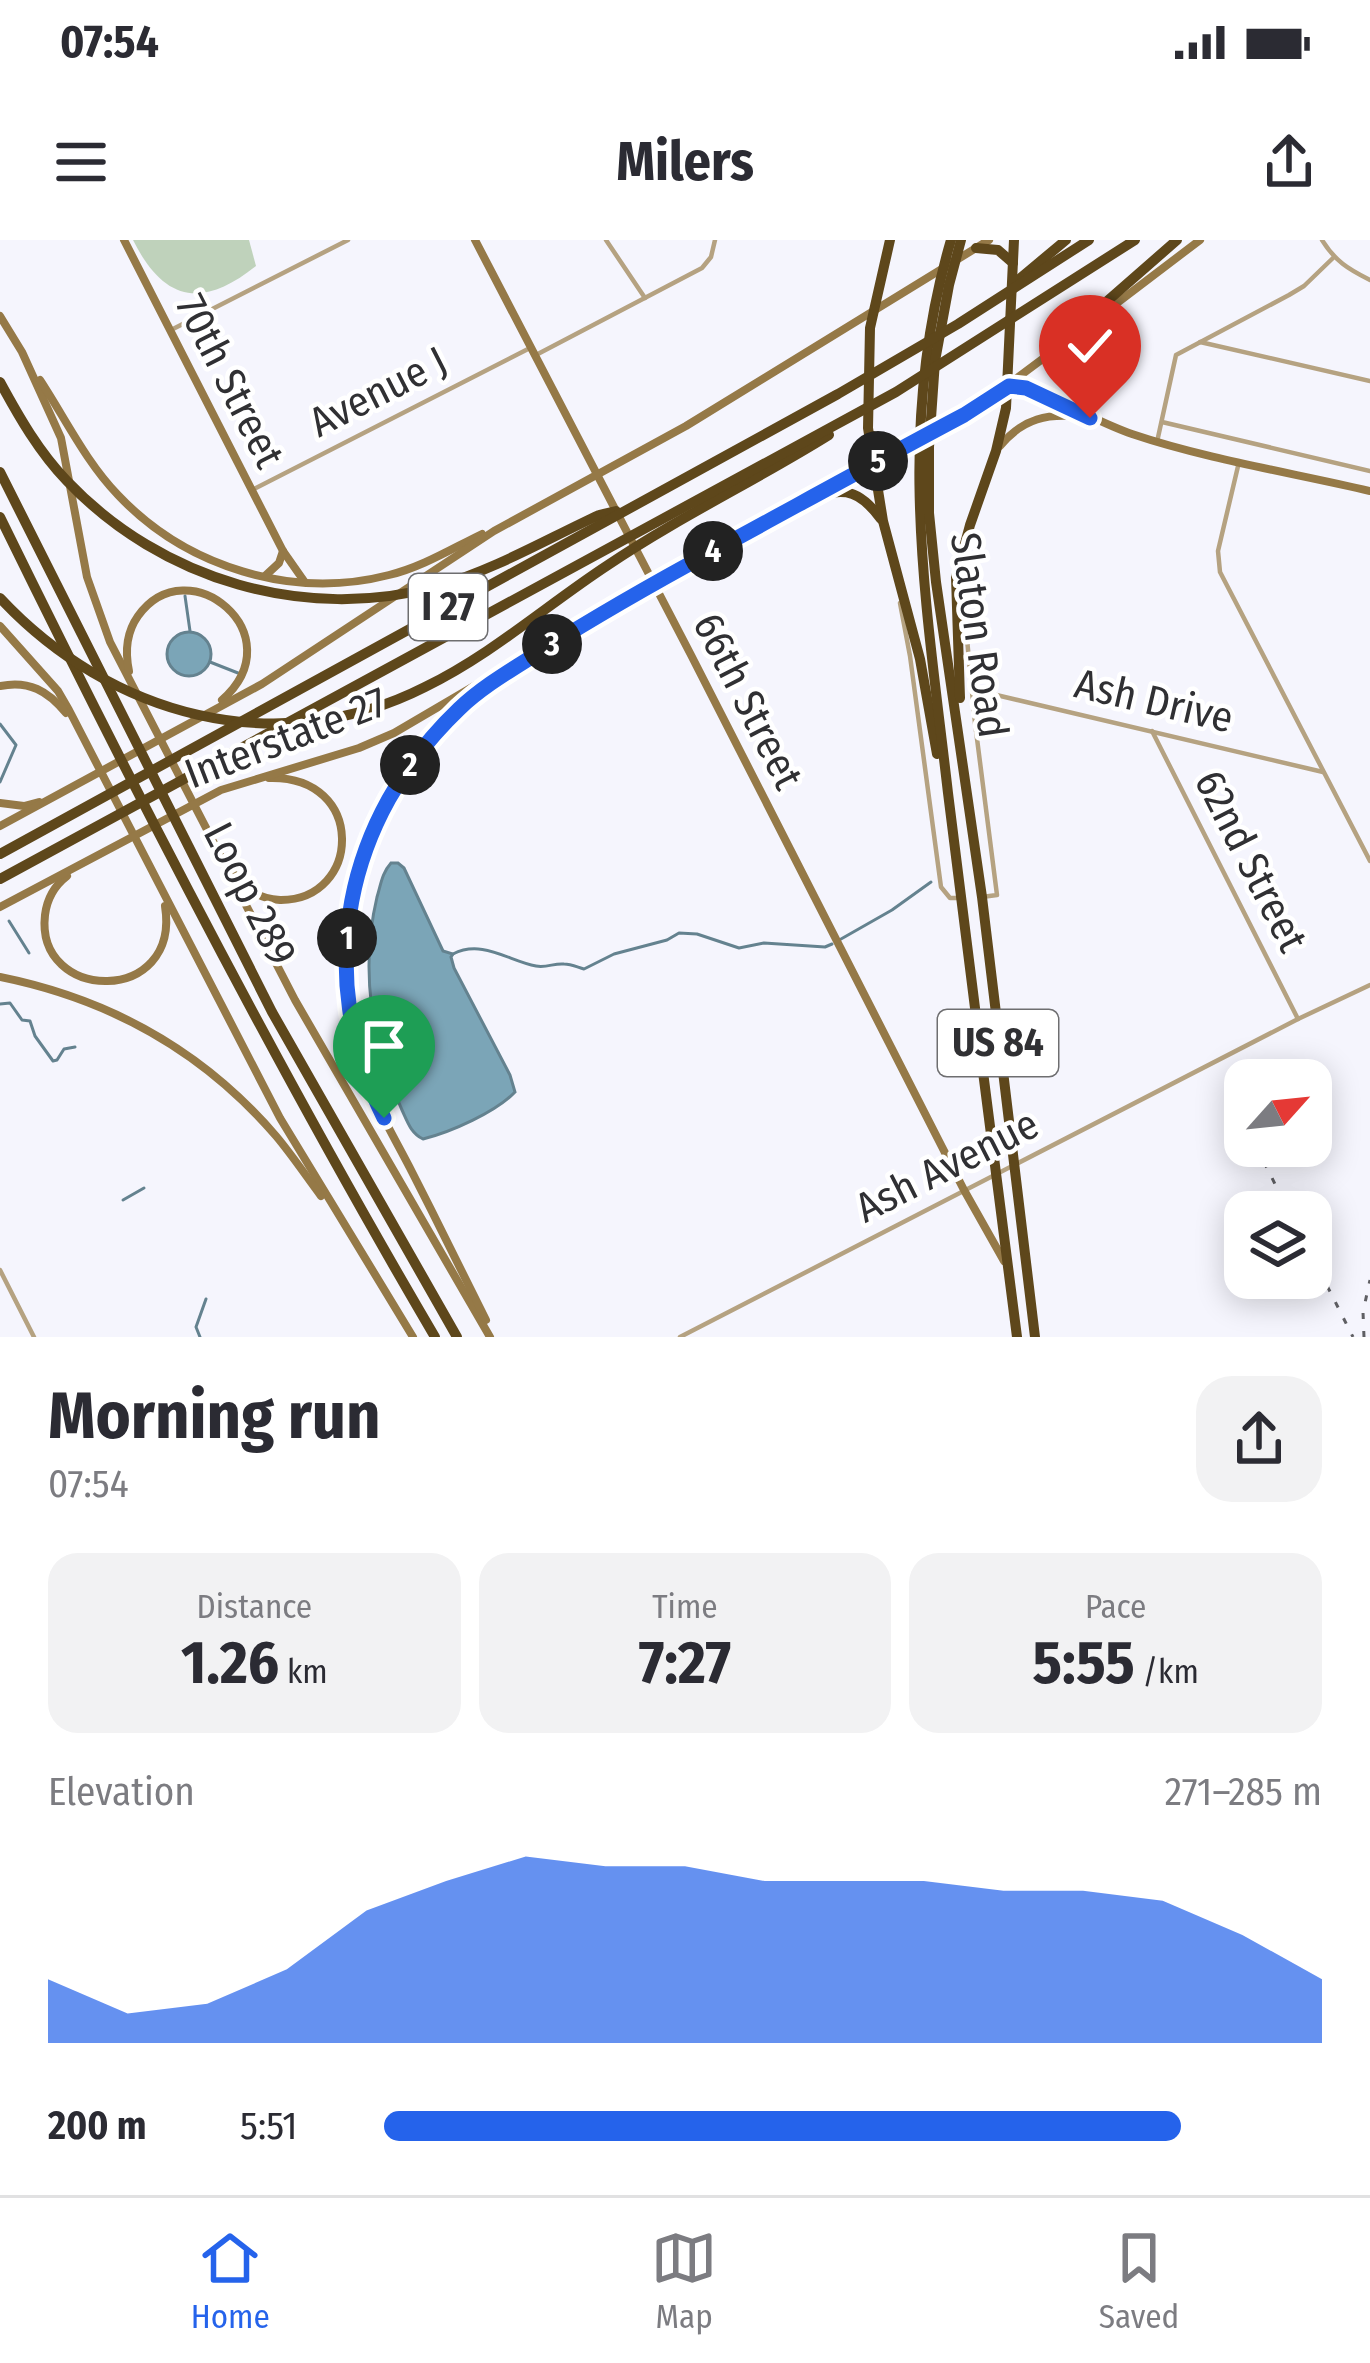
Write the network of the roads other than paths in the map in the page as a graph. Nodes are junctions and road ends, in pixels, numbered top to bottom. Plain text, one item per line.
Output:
1 (124, 240) edge
2 (348, 240) edge
3 (475, 240) edge
4 (606, 240) edge
5 (715, 240) edge
6 (890, 240) edge
7 (951, 240) edge
8 (961, 240) edge
9 (988, 240) edge
10 (1014, 240) edge
11 (1066, 240) edge
12 (1089, 240) edge
13 (1135, 240) edge
14 (1178, 240) edge
15 (1200, 240) edge
16 (1322, 240) edge
17 (976, 248) junction
18 (1333, 258) junction
19 (1013, 262) junction
20 (1370, 280) edge
21 (1007, 292) junction
22 (645, 298) junction
23 (873, 310) junction
24 (0, 316) edge
25 (170, 330) junction
26 (1082, 330) junction
27 (1198, 341) junction
28 (22, 352) junction
29 (532, 352) junction
30 (0, 382) edge
31 (1370, 382) edge
32 (1009, 386) junction
33 (896, 392) junction
34 (1090, 418) junction
35 (1162, 422) junction
36 (868, 428) junction
37 (1157, 442) junction
38 (895, 452) junction
39 (995, 452) junction
40 (1240, 461) junction
41 (872, 464) junction
42 (1370, 471) edge
43 (0, 472) edge
44 (598, 478) junction
45 (923, 487) junction
46 (252, 490) junction
47 (1370, 491) edge
48 (803, 501) junction
49 (631, 507) junction
50 (0, 517) edge
51 (883, 521) junction
52 (506, 525) junction
53 (283, 550) junction
54 (961, 559) junction
55 (893, 568) junction
56 (264, 576) junction
57 (304, 581) junction
58 (653, 584) junction
59 (0, 598) edge
60 (595, 616) junction
61 (0, 626) edge
62 (133, 684) junction
63 (0, 686) edge
64 (971, 689) junction
65 (191, 722) junction
66 (79, 728) junction
67 (1152, 730) junction
68 (961, 749) junction
69 (1323, 772) junction
70 (221, 790) junction
71 (52, 798) junction
72 (0, 803) edge
73 (0, 826) edge
74 (952, 828) junction
75 (0, 854) edge
76 (100, 854) junction
77 (221, 858) junction
78 (1370, 861) edge
79 (0, 880) edge
80 (156, 882) junction
81 (982, 897) junction
82 (961, 898) junction
83 (0, 907) edge
84 (0, 977) edge
85 (1370, 985) edge
86 (1298, 1019) junction
87 (1014, 1166) junction
88 (997, 1174) junction
89 (964, 1190) junction
90 (361, 1250) junction
91 (1008, 1268) junction
92 (0, 1270) edge
93 (34, 1337) edge
94 (413, 1337) edge
95 (435, 1337) edge
96 (458, 1337) edge
97 (493, 1337) edge
98 (680, 1337) edge
99 (1017, 1337) edge
100 (1036, 1337) edge

1 - 25 main road, 70th Street
2 - 25 street
3 - 29 main road, 66th Street
4 - 22 street
5 - 22 street, Avenue J
6 - 23 highway
7 - 45 highway, Slaton Road / US 84
8 - 45 highway, Slaton Road / US 84
9 - 17 main road, Interstate 27
10 - 19 highway
11 - 21 highway
12 - 21 highway, I 27
13 - 33 highway, I 27
14 - 26 highway
15 - 26 main road, Interstate 27
16 - 18 street
17 - 19 highway
17 - 23 main road, Interstate 27
18 - 20 street
18 - 27 street
19 - 32 highway
21 - 49 highway, I 27
22 - 29 street, Avenue J
23 - 36 highway
23 - 44 main road, Interstate 27
24 - 28 main road
25 - 46 main road, 70th Street
26 - 32 main road, Interstate 27
26 - 34 main road
27 - 31 street
27 - 35 street
28 - 56 main road
28 - 62 main road
29 - 44 main road, 66th Street
29 - 46 street, Avenue J
30 - 49 highway
32 - 34 main road
32 - 38 main road, Interstate 27
32 - 39 highway
33 - 59 highway
33 - 79 highway, I 27
34 - 37 main road
34 - 39 main road
35 - 37 street
35 - 42 street
36 - 38 highway
36 - 41 highway
37 - 40 main road
38 - 41 main road, Interstate 27
39 - 54 highway
40 - 47 main road
40 - 69 street
41 - 48 main road, Interstate 27
41 - 51 highway
43 - 96 highway, Loop 289
44 - 52 main road, Interstate 27
44 - 58 main road, 66th Street
45 - 68 highway, Slaton Road / US 84
45 - 74 highway, Slaton Road / US 84
46 - 53 main road, 70th Street
48 - 51 highway
48 - 58 main road, Interstate 27
49 - 75 highway, I 27
50 - 95 highway, Loop 289
51 - 55 highway
52 - 57 main road
52 - 65 main road, Interstate 27
53 - 56 main road
53 - 57 main road, 70th Street
54 - 64 street, Slaton Road
54 - 68 highway
55 - 74 highway
55 - 82 street, Slaton Road
56 - 57 main road
58 - 60 main road, Interstate 27
58 - 89 main road, 66th Street
60 - 70 main road, Interstate 27
60 - 97 main road
61 - 66 main road
62 - 65 main road
62 - 77 main road
63 - 66 main road
64 - 67 street, Ash Drive
64 - 81 street, Slaton Road
65 - 71 main road, Interstate 27
66 - 80 main road
67 - 69 street, Ash Drive
67 - 86 street, 62nd Street
68 - 81 highway, Slaton Road / US 84
69 - 78 street
70 - 76 main road, Interstate 27
70 - 77 main road
71 - 72 main road
71 - 73 main road, Interstate 27
74 - 82 highway, Slaton Road / US 84
76 - 80 main road
76 - 83 main road, Interstate 27
77 - 97 main road
80 - 90 main road
81 - 82 highway
81 - 87 highway, Slaton Road / US 84
82 - 88 highway, Slaton Road / US 84
84 - 90 main road
85 - 86 street, Ash Avenue
86 - 87 street, Ash Avenue
87 - 88 street, Ash Avenue
87 - 100 highway, Slaton Road / US 84
88 - 89 street, Ash Avenue
88 - 91 highway, Slaton Road / US 84
89 - 91 main road, 66th Street
89 - 98 street, Ash Avenue
90 - 94 main road
91 - 99 highway, Slaton Road / US 84
92 - 93 street

